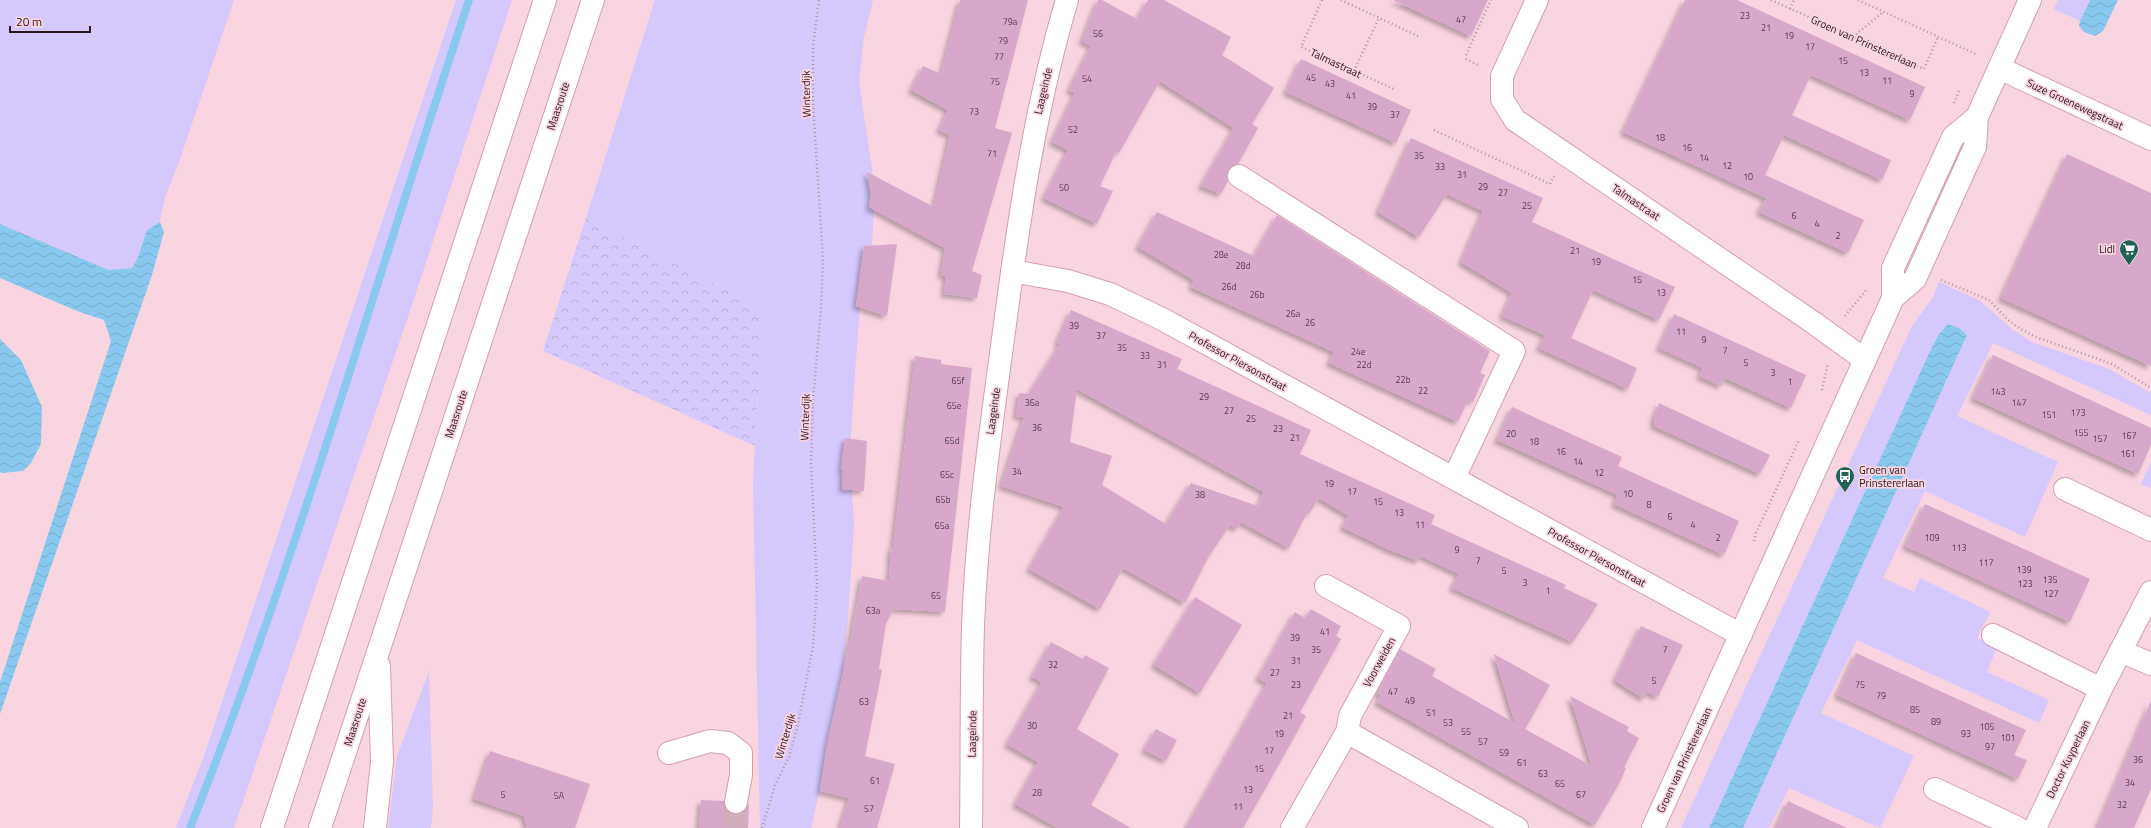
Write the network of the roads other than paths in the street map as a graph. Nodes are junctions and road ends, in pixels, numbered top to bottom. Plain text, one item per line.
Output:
1 (544, 0) edge
2 (593, 0) edge
3 (1067, 0) edge
4 (1537, 0) edge
5 (2030, 0) edge
6 (1999, 68) junction
7 (2151, 139) edge
8 (1239, 176) dead end
9 (1012, 271) junction
10 (1865, 360) junction
11 (1454, 478) junction
12 (2065, 489) dead end
13 (2151, 530) edge
14 (1326, 586) dead end
15 (2151, 592) edge
16 (1741, 635) junction
17 (1993, 635) dead end
18 (379, 650) junction
19 (2120, 651) junction
20 (2151, 664) edge
21 (2101, 689) junction
22 (1347, 732) junction
23 (669, 753) dead end
24 (1935, 789) dead end
25 (736, 802) tunnel mouth
26 (272, 828) edge
27 (320, 828) edge
28 (375, 828) edge
29 (971, 828) edge
30 (1292, 828) edge
31 (1517, 828) edge
32 (1653, 828) edge
33 (2018, 828) edge
34 (2035, 828) edge

1 - 26 main road
2 - 18 main road, Maasroute
3 - 9 main road, Laageinde
4 - 10 main road, Talmastraat
5 - 6 main road, Groen van Prinstererlaan
6 - 7 main road, Suze Groenewegstraat
6 - 10 main road, Groen van Prinstererlaan
8 - 11 main road
9 - 11 main road, Professor Piersonstraat
9 - 29 main road, Laageinde
10 - 16 main road, Groen van Prinstererlaan
11 - 16 main road, Professor Piersonstraat
12 - 13 main road
14 - 22 main road, Voorweiden
15 - 19 main road, Doctor Kuyperlaan
16 - 32 main road, Groen van Prinstererlaan
17 - 21 main road
18 - 27 main road, Maasroute
18 - 28 main road
19 - 20 main road
19 - 21 main road, Doctor Kuyperlaan
21 - 34 main road, Doctor Kuyperlaan
22 - 30 main road, Voorweiden
22 - 31 main road
23 - 25 main road
24 - 33 main road

